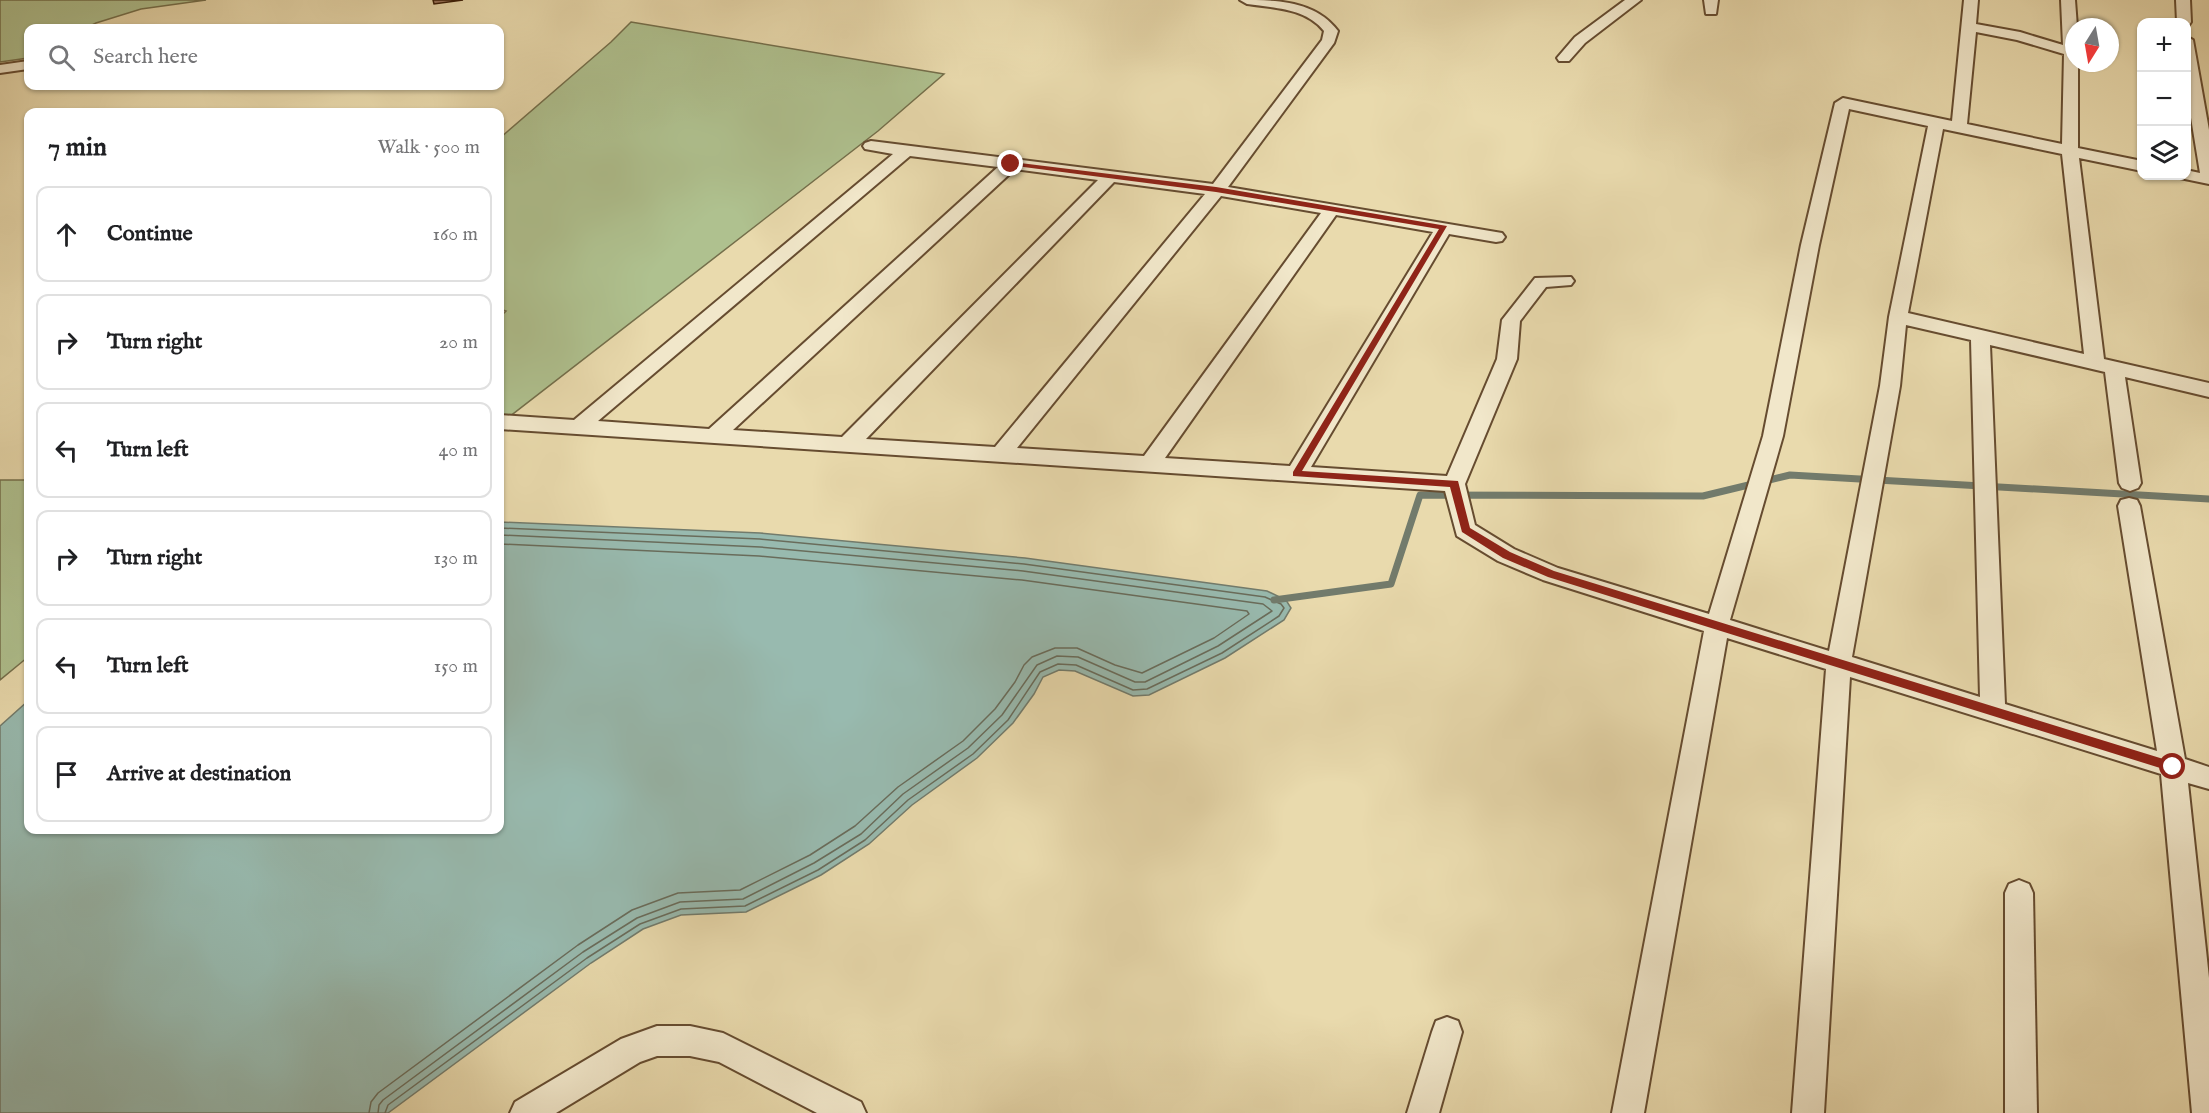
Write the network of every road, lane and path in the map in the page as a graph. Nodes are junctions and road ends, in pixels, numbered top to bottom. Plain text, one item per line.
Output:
1 (1247, 0) edge
2 (1634, 0) edge
3 (1971, 0) edge
4 (2068, 0) edge
5 (2183, 0) edge
6 (2069, 18) edge
7 (2184, 18) edge
8 (1969, 27) junction
9 (2065, 50) edge
10 (1564, 58) dead end
11 (2191, 65) edge
12 (24, 66) edge
13 (0, 69) edge
14 (2071, 72) edge
15 (1936, 123) junction
16 (1959, 127) junction
17 (871, 146) dead end
18 (906, 151) junction
19 (2070, 151) junction
20 (1011, 164) junction
21 (2137, 165) edge
22 (1112, 176) junction
23 (2191, 176) edge
24 (2209, 178) edge
25 (1216, 190) junction
26 (1332, 209) junction
27 (1444, 228) junction
28 (1496, 237) dead end
29 (1565, 281) dead end
30 (1898, 317) junction
31 (1980, 336) junction
32 (2105, 365) junction
33 (2209, 390) edge
34 (504, 422) edge
35 (578, 427) junction
36 (714, 436) junction
37 (847, 444) junction
38 (1000, 455) junction
39 (1150, 464) junction
40 (1296, 474) junction
41 (1454, 484) junction
42 (1717, 626) junction
43 (1839, 664) junction
44 (1993, 711) junction
45 (2173, 767) junction
46 (2209, 778) edge
47 (2019, 893) dead end
48 (1447, 1032) dead end
49 (526, 1113) edge
50 (850, 1113) edge
51 (1423, 1113) edge
52 (1628, 1113) edge
53 (1808, 1113) edge
54 (2021, 1113) edge
55 (2208, 1113) edge

1 - 25 street
2 - 10 street
3 - 8 street
4 - 6 street
5 - 7 street
8 - 9 street
8 - 16 street
11 - 24 street
12 - 13 street
14 - 19 street
15 - 16 street
15 - 30 street
15 - 42 street
16 - 19 street
17 - 18 street
18 - 20 street
18 - 35 street
19 - 21 street
19 - 32 street
20 - 22 street
20 - 36 street
22 - 25 street
22 - 37 street
23 - 24 street
25 - 26 street
25 - 38 street
26 - 27 street
26 - 39 street
27 - 28 street
27 - 40 street
29 - 41 street
30 - 31 street
30 - 43 street
31 - 32 street
31 - 44 street
32 - 33 street
32 - 45 street
34 - 35 street
35 - 36 street
36 - 37 street
37 - 38 street
38 - 39 street
39 - 40 street
40 - 41 street
41 - 42 street
42 - 43 street
42 - 52 street
43 - 44 street
43 - 53 street
44 - 45 street
45 - 46 street
45 - 55 street
47 - 54 street
48 - 51 street
49 - 50 street

